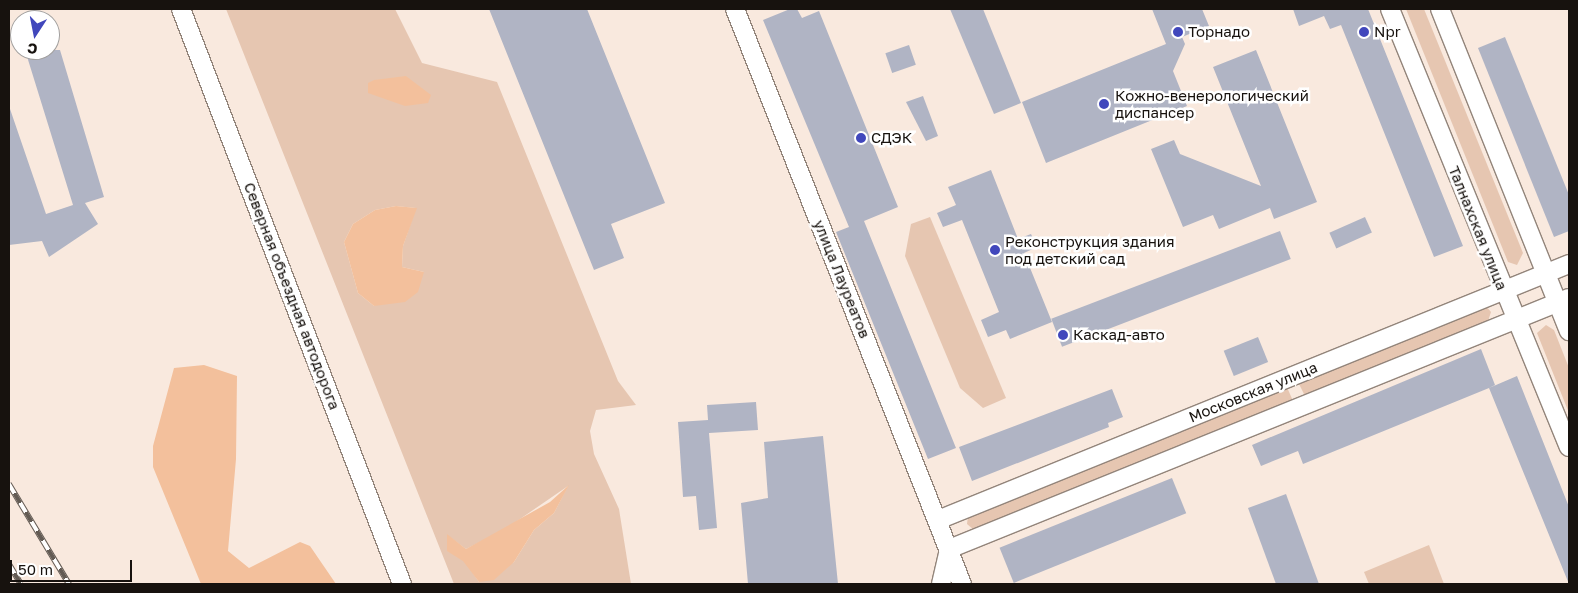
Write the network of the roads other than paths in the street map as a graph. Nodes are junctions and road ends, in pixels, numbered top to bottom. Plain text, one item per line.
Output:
1 (181, 9) edge
2 (735, 9) edge
3 (1390, 9) edge
4 (1440, 9) edge
5 (1569, 264) edge
6 (1546, 274) junction
7 (1503, 291) junction
8 (1564, 301) edge
9 (1515, 320) junction
10 (1569, 331) edge
11 (1569, 447) edge
12 (938, 520) junction
13 (949, 549) junction
14 (402, 584) edge
15 (941, 584) edge
16 (962, 584) edge

1 - 14 street, Северная объездная автодорога
2 - 12 street, улица Лауреатов
3 - 7 street, Талнахская улица
4 - 6 street
5 - 6 street, Московская улица
6 - 7 street, Московская улица
6 - 8 street
7 - 9 street, Талнахская улица
7 - 12 street, Московская улица
8 - 9 street, Московская улица
8 - 10 street
9 - 11 street, Талнахская улица
9 - 13 street, Московская улица
12 - 13 street, улица Лауреатов
13 - 15 street
13 - 16 street, улица Лауреатов

